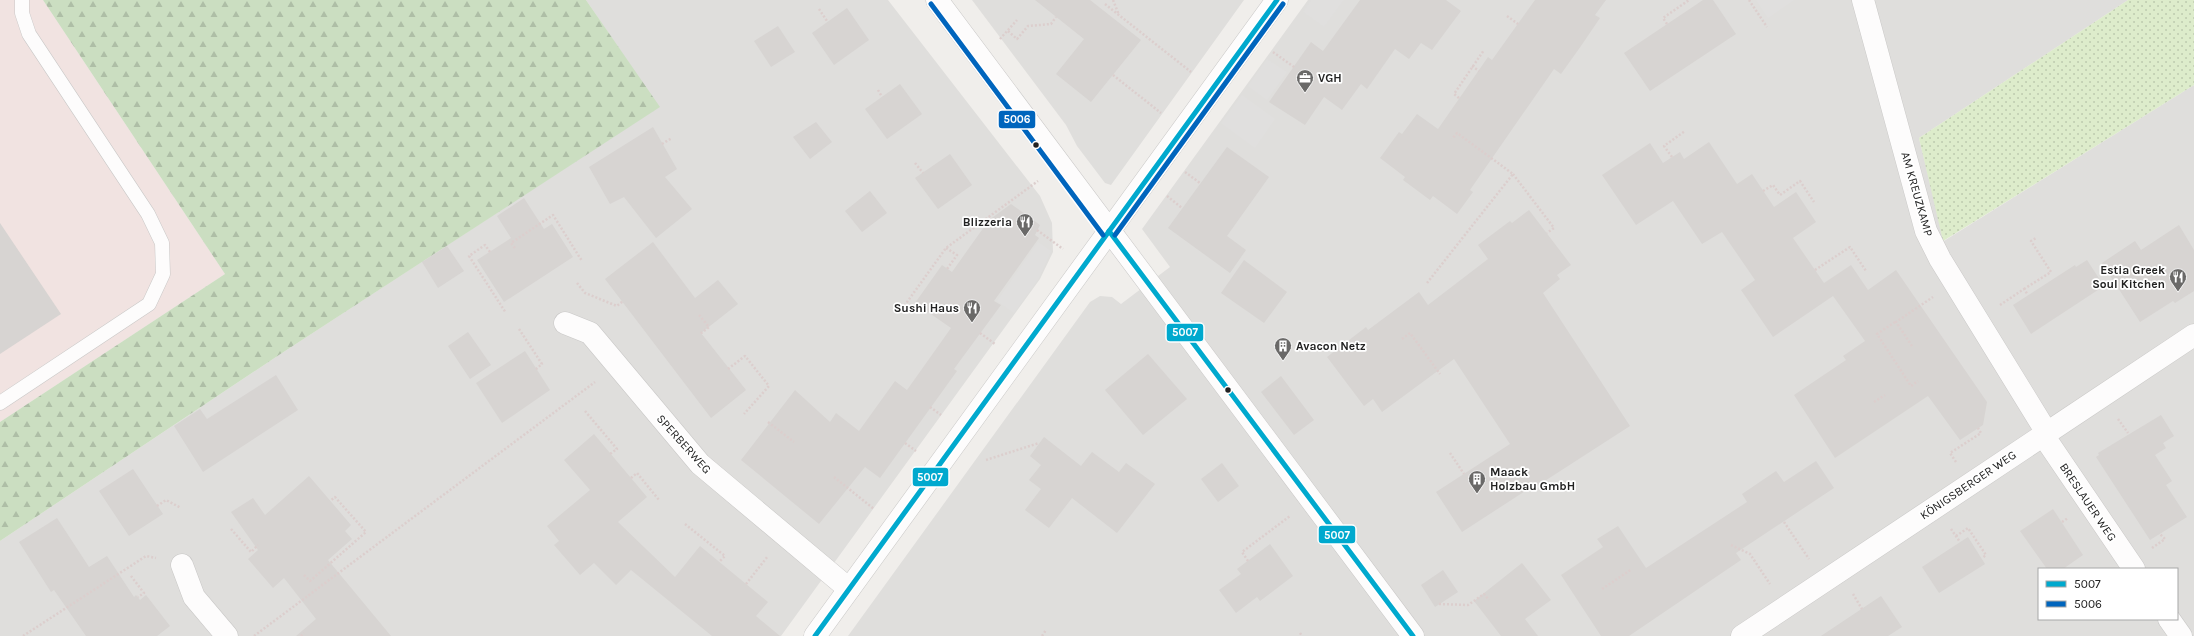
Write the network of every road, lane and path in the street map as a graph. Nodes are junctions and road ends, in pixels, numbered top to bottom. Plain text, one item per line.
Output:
1 (22, 0) edge
2 (936, 0) edge
3 (1114, 0) edge
4 (1277, 0) edge
5 (1689, 0) edge
6 (1749, 0) edge
7 (1863, 0) edge
8 (1105, 4) dead end
9 (819, 9) dead end
10 (1119, 15) junction
11 (1507, 16) dead end
12 (1056, 17) dead end
13 (827, 21) dead end
14 (1518, 24) dead end
15 (1667, 24) dead end
16 (1767, 27) dead end
17 (1008, 31) dead end
18 (1484, 50) dead end
19 (1472, 66) junction
20 (1479, 71) dead end
21 (1113, 75) dead end
22 (1212, 89) junction
23 (878, 90) dead end
24 (882, 97) dead end
25 (1459, 98) dead end
26 (1182, 130) junction
27 (1685, 131) dead end
28 (672, 138) dead end
29 (1452, 139) dead end
30 (662, 144) dead end
31 (1672, 157) dead end
32 (915, 163) dead end
33 (1060, 165) junction
34 (923, 173) dead end
35 (1513, 174) junction
36 (1763, 191) dead end
37 (1814, 202) dead end
38 (1109, 231) junction
39 (1547, 233) dead end
40 (2036, 238) dead end
41 (515, 248) dead end
42 (946, 248) junction
43 (490, 252) dead end
44 (582, 261) dead end
45 (947, 269) dead end
46 (1815, 270) dead end
47 (1866, 271) dead end
48 (577, 283) dead end
49 (1427, 283) dead end
50 (2024, 290) junction
51 (1929, 291) dead end
52 (2028, 295) dead end
53 (623, 302) dead end
54 (902, 309) dead end
55 (506, 313) dead end
56 (699, 315) dead end
57 (1978, 320) junction
58 (565, 322) dead end
59 (1896, 322) junction
60 (519, 329) dead end
61 (700, 334) dead end
62 (2194, 335) edge
63 (1402, 339) dead end
64 (1912, 346) dead end
65 (617, 365) junction
66 (536, 369) dead end
67 (728, 369) dead end
68 (1440, 374) dead end
69 (1918, 381) dead end
70 (1885, 395) dead end
71 (1874, 402) dead end
72 (0, 403) edge
73 (585, 411) dead end
74 (744, 414) dead end
75 (768, 422) dead end
76 (1978, 428) dead end
77 (2045, 434) junction
78 (794, 442) dead end
79 (1039, 443) dead end
80 (1956, 450) dead end
81 (1450, 453) dead end
82 (610, 454) dead end
83 (986, 460) dead end
84 (1464, 474) dead end
85 (834, 477) dead end
86 (631, 478) dead end
87 (660, 500) dead end
88 (1311, 500) junction
89 (330, 501) dead end
90 (157, 506) dead end
91 (181, 508) dead end
92 (1784, 522) dead end
93 (685, 524) dead end
94 (896, 526) junction
95 (231, 529) dead end
96 (785, 536) junction
97 (1956, 536) dead end
98 (1731, 544) dead end
99 (258, 545) dead end
100 (1982, 558) dead end
101 (1248, 561) dead end
102 (719, 562) dead end
103 (182, 565) joint
104 (2133, 568) edge
105 (1632, 569) dead end
106 (304, 575) dead end
107 (131, 576) dead end
108 (1824, 581) junction
109 (746, 584) dead end
110 (849, 589) junction
111 (1602, 589) dead end
112 (138, 597) dead end
113 (1489, 600) dead end
114 (1439, 604) dead end
115 (1785, 607) junction
116 (2170, 620) edge
117 (1046, 630) dead end
118 (304, 633) dead end
119 (23, 636) edge
120 (227, 636) edge
121 (254, 636) edge
122 (301, 636) edge
123 (815, 636) edge
124 (1042, 636) edge
125 (1413, 636) edge
126 (1742, 636) edge
127 (2181, 636) edge

1 - 72 lane
2 - 33 street
3 - 10 path
4 - 22 street
5 - 15 path
6 - 16 path
7 - 57 street, AM KREUZKAMP
8 - 10 path
9 - 13 path
10 - 22 path
11 - 14 path
12 - 17 path
18 - 19 path
19 - 20 path
19 - 25 path
21 - 26 path
22 - 26 street
23 - 24 path
26 - 38 street
27 - 31 path
28 - 30 path
29 - 35 path
32 - 34 path
33 - 38 street
33 - 42 path
35 - 39 path
35 - 49 path
36 - 37 path
38 - 88 street
38 - 94 street
40 - 50 path
41 - 44 path
42 - 45 path
42 - 54 path
43 - 55 path
46 - 47 path
48 - 53 path
50 - 52 path
50 - 57 path
51 - 59 path
56 - 61 path
57 - 77 street, AM KREUZKAMP
58 - 65 street, SPERBERWEG
59 - 64 path
59 - 69 path
60 - 66 path
62 - 77 street, KÖNIGSBERGER WEG
63 - 68 path
65 - 96 street, SPERBERWEG
65 - 121 path
67 - 74 path
70 - 71 path
73 - 82 path
75 - 78 path
76 - 80 path
77 - 104 street, BRESLAUER WEG
77 - 108 street, KÖNIGSBERGER WEG
79 - 83 path
81 - 84 path
85 - 94 path
86 - 87 path
88 - 101 path
88 - 125 street
89 - 106 path
90 - 91 path
92 - 108 path
93 - 102 path
94 - 110 street
95 - 99 path
96 - 109 path
96 - 110 street, SPERBERWEG
97 - 100 path
98 - 115 path
103 - 119 path
103 - 120 street
105 - 111 path
107 - 112 path
108 - 115 street, KÖNIGSBERGER WEG
110 - 123 street
113 - 114 path
115 - 126 street, KÖNIGSBERGER WEG
116 - 127 street
117 - 124 path
118 - 122 path

